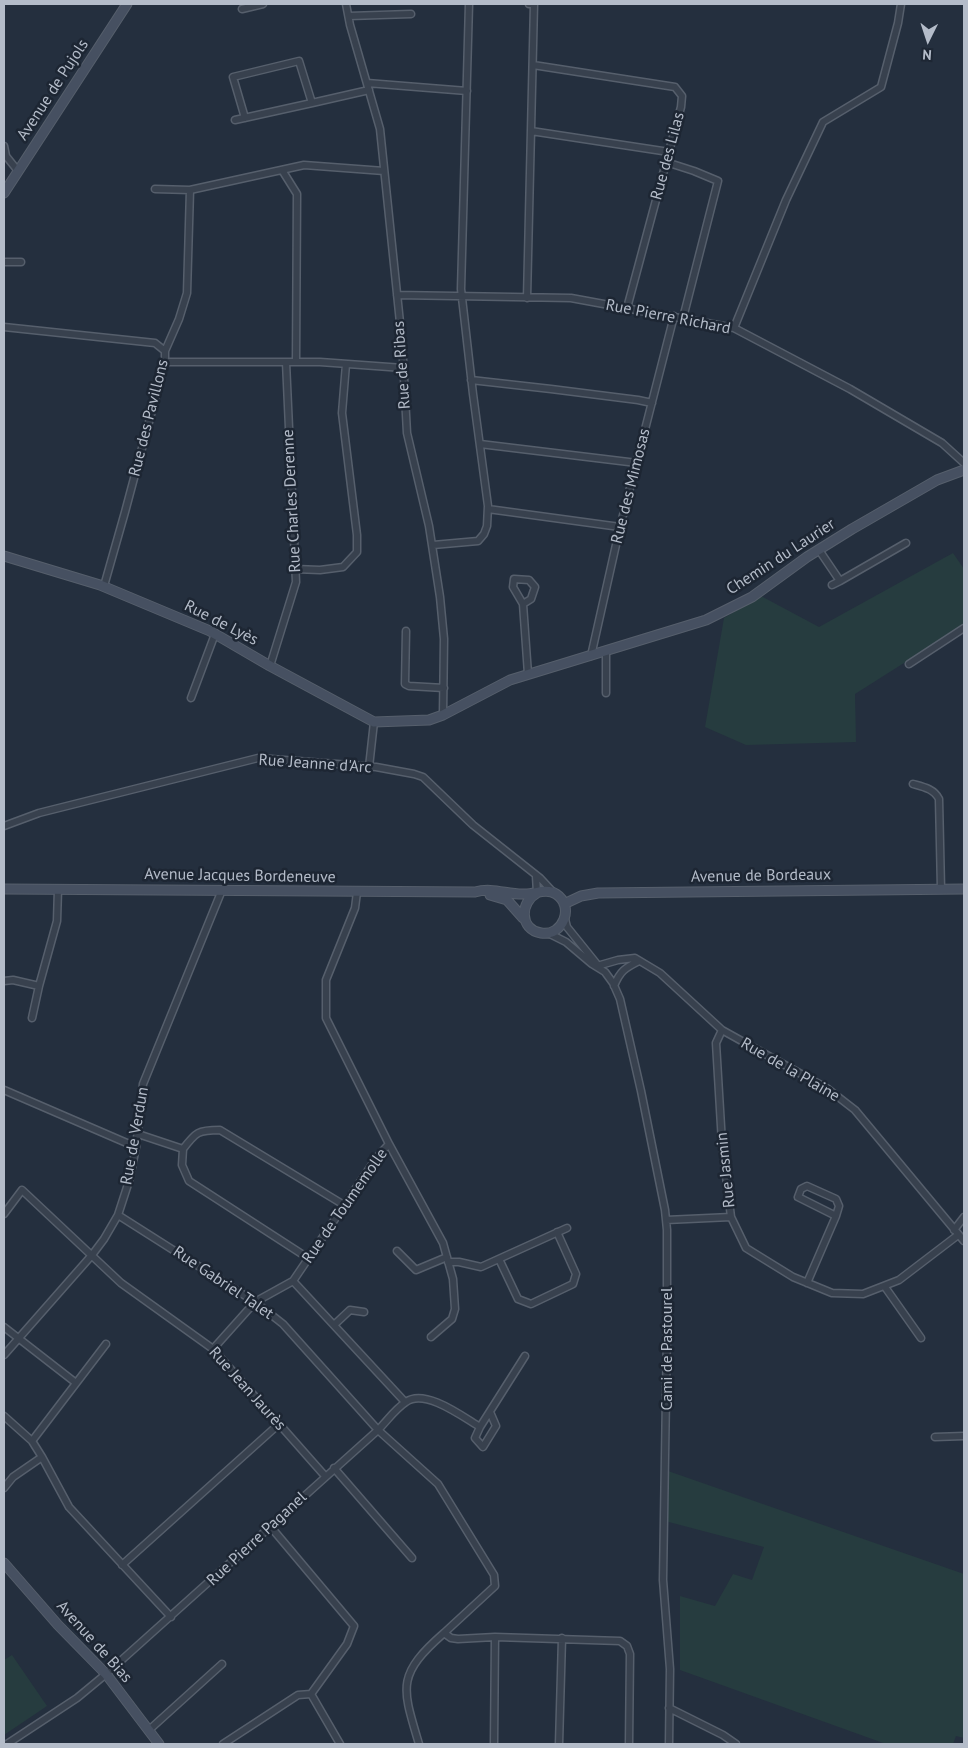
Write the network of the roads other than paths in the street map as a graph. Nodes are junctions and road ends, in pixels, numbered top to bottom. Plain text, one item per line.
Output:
1 (127, 4) edge
2 (263, 4) edge
3 (346, 4) edge
4 (469, 4) edge
5 (529, 4) edge
6 (901, 4) edge
7 (242, 9) dead end
8 (411, 14) dead end
9 (349, 16) junction
10 (533, 65) junction
11 (367, 83) junction
12 (369, 90) junction
13 (467, 91) junction
14 (312, 103) junction
15 (245, 118) junction
16 (235, 120) dead end
17 (531, 131) junction
18 (4, 146) edge
19 (669, 152) junction
20 (666, 162) junction
21 (282, 170) junction
22 (18, 171) junction
23 (384, 171) junction
24 (155, 189) dead end
25 (190, 190) junction
26 (4, 193) edge
27 (4, 262) edge
28 (21, 262) dead end
29 (397, 295) junction
30 (463, 296) junction
31 (527, 298) junction
32 (627, 308) junction
33 (674, 316) junction
34 (683, 318) junction
35 (4, 327) edge
36 (734, 328) junction
37 (165, 351) junction
38 (165, 362) junction
39 (286, 362) junction
40 (296, 362) junction
41 (346, 364) junction
42 (403, 368) junction
43 (471, 380) junction
44 (652, 404) junction
45 (480, 444) junction
46 (637, 463) junction
47 (964, 463) edge
48 (964, 470) edge
49 (488, 509) junction
50 (620, 527) junction
51 (906, 543) dead end
52 (433, 545) junction
53 (819, 550) junction
54 (4, 556) edge
55 (296, 569) junction
56 (840, 581) junction
57 (832, 585) dead end
58 (104, 586) junction
59 (523, 604) dead end
60 (964, 628) edge
61 (406, 631) dead end
62 (215, 634) junction
63 (606, 651) junction
64 (591, 656) junction
65 (909, 664) dead end
66 (270, 666) junction
67 (528, 674) junction
68 (444, 688) junction
69 (606, 693) dead end
70 (190, 698) dead end
71 (443, 715) junction
72 (374, 722) junction
73 (369, 767) junction
74 (913, 784) dead end
75 (4, 826) edge
76 (536, 876) junction
77 (963, 888) edge
78 (4, 889) edge
79 (58, 889) junction
80 (941, 889) junction
81 (222, 890) junction
82 (357, 892) junction
83 (476, 892) junction
84 (537, 893) junction
85 (555, 894) junction
86 (564, 904) junction
87 (565, 918) junction
88 (526, 921) junction
89 (547, 933) junction
90 (640, 961) junction
91 (597, 966) junction
92 (4, 981) edge
93 (39, 986) junction
94 (614, 986) junction
95 (32, 1018) dead end
96 (722, 1030) junction
97 (4, 1090) edge
98 (138, 1134) junction
99 (389, 1144) junction
100 (136, 1147) junction
101 (183, 1150) junction
102 (344, 1205) junction
103 (4, 1214) edge
104 (118, 1215) junction
105 (731, 1216) junction
106 (836, 1216) junction
107 (964, 1217) edge
108 (666, 1220) junction
109 (567, 1228) dead end
110 (557, 1232) junction
111 (956, 1232) junction
112 (964, 1241) edge
113 (397, 1251) dead end
114 (92, 1255) junction
115 (308, 1258) junction
116 (499, 1259) junction
117 (447, 1260) junction
118 (293, 1281) junction
119 (807, 1283) junction
120 (885, 1287) junction
121 (255, 1302) junction
122 (364, 1312) dead end
123 (334, 1325) junction
124 (4, 1327) edge
125 (431, 1337) dead end
126 (921, 1338) dead end
127 (18, 1339) junction
128 (106, 1344) dead end
129 (213, 1349) junction
130 (4, 1355) edge
131 (525, 1356) dead end
132 (76, 1383) junction
133 (405, 1402) junction
134 (490, 1412) junction
135 (4, 1416) edge
136 (279, 1424) junction
137 (480, 1427) junction
138 (378, 1430) junction
139 (964, 1436) edge
140 (935, 1437) dead end
141 (32, 1441) junction
142 (42, 1457) junction
143 (334, 1468) junction
144 (325, 1476) junction
145 (4, 1488) edge
146 (270, 1526) junction
147 (412, 1558) dead end
148 (4, 1563) edge
149 (122, 1565) junction
150 (170, 1617) junction
151 (444, 1633) junction
152 (495, 1637) junction
153 (562, 1638) junction
154 (222, 1664) dead end
155 (106, 1674) junction
156 (311, 1694) junction
157 (669, 1708) junction
158 (149, 1730) junction
159 (7, 1744) edge
160 (159, 1744) edge
161 (223, 1744) edge
162 (340, 1744) edge
163 (418, 1744) edge
164 (494, 1744) edge
165 (560, 1744) edge
166 (629, 1744) edge
167 (669, 1744) edge
168 (736, 1744) edge

1 - 22 main road, Avenue de Pujols
2 - 7 street
3 - 9 street, Rue de Ribas
4 - 13 street
5 - 10 street
6 - 36 street
8 - 9 street
9 - 11 street, Rue de Ribas
10 - 17 street
10 - 19 street, Rue des Lilas
11 - 12 street, Rue de Ribas
11 - 13 street
12 - 14 street
12 - 23 street, Rue de Ribas
13 - 30 street
14 - 15 street
14 - 15 street
15 - 16 street
17 - 19 street
17 - 31 street
18 - 22 street
19 - 20 street, Rue des Lilas
20 - 32 street, Rue des Lilas
20 - 34 street
21 - 23 street
21 - 25 street
21 - 40 street
22 - 26 main road, Avenue de Pujols
23 - 29 street, Rue de Ribas
24 - 25 street
25 - 37 street
27 - 28 street
29 - 30 street, Rue Pierre Richard
29 - 42 street, Rue de Ribas
30 - 31 street, Rue Pierre Richard
30 - 43 street
31 - 32 street, Rue Pierre Richard
32 - 33 street, Rue Pierre Richard
33 - 34 street, Rue Pierre Richard
33 - 44 street, Rue des Mimosas
34 - 36 street, Rue Pierre Richard
35 - 37 street, Rue des Pavillons
36 - 47 street, Rue Pierre Richard
37 - 38 street, Rue des Pavillons
38 - 39 street
38 - 58 street, Rue des Pavillons
39 - 40 street
39 - 55 street, Rue Charles Derenne
40 - 41 street
41 - 42 street
41 - 55 street
42 - 52 street, Rue de Ribas
43 - 44 street
43 - 45 street
44 - 46 street, Rue des Mimosas
45 - 46 street
45 - 49 street
46 - 50 street, Rue des Mimosas
48 - 53 main road, Chemin du Laurier
49 - 50 street
49 - 52 street
50 - 64 street, Rue des Mimosas
51 - 56 street
52 - 68 street, Rue de Ribas
53 - 56 street
53 - 63 main road, Chemin du Laurier
54 - 58 main road, Rue de Lyès
55 - 66 street, Rue Charles Derenne
56 - 57 street
58 - 62 main road, Rue de Lyès
59 - 67 street
60 - 65 street
61 - 68 street
62 - 66 main road, Rue de Lyès
62 - 70 street
63 - 64 main road, Chemin du Laurier
63 - 69 street
64 - 67 main road, Chemin du Laurier
66 - 72 main road, Rue de Lyès
67 - 71 main road, Chemin du Laurier
68 - 71 street, Rue de Ribas
71 - 72 main road, Chemin du Laurier
72 - 73 street
73 - 75 street, Rue Jeanne d'Arc
73 - 76 street, Rue Jeanne d'Arc
74 - 80 street
76 - 84 street
76 - 85 street, Rue Jeanne d'Arc
77 - 80 main road, Avenue de Bordeaux
78 - 79 main road, Avenue Jacques Bordeneuve
79 - 81 main road, Avenue Jacques Bordeneuve
79 - 93 street
80 - 86 main road, Avenue de Bordeaux
81 - 82 main road, Avenue Jacques Bordeneuve
81 - 98 street, Rue de Verdun
82 - 83 main road, Avenue Jacques Bordeneuve
82 - 99 street, Rue de Toumemolle
83 - 84 main road, Avenue Jacques Bordeneuve
83 - 88 main road, Avenue Jacques Bordeneuve
84 - 85 main road
84 - 88 main road
85 - 86 main road
86 - 87 main road
87 - 89 main road
87 - 91 street, Cami de Pastourel
88 - 89 main road
89 - 91 street, Cami de Pastourel
90 - 91 street
90 - 94 street
90 - 96 street, Rue de la Plaine
91 - 94 street, Cami de Pastourel
92 - 93 street
93 - 95 street
94 - 108 street, Cami de Pastourel
96 - 105 street, Rue Jasmin
96 - 111 street, Rue de la Plaine
97 - 100 street
98 - 100 street, Rue de Verdun
98 - 101 street
99 - 102 street, Rue de Toumemolle
99 - 117 street
100 - 104 street, Rue de Verdun
101 - 102 street
101 - 115 street
102 - 115 street, Rue de Toumemolle
103 - 114 street, Rue Jean Jaurès
104 - 114 street, Rue de Verdun
104 - 121 street, Rue Gabriel Talet
105 - 108 street
105 - 119 street, Rue Jasmin
106 - 106 street
106 - 119 street
107 - 111 street, Rue Jasmin
108 - 157 street, Cami de Pastourel
109 - 110 street
110 - 116 street
110 - 116 street
111 - 112 street, Rue de la Plaine
111 - 120 street, Rue Jasmin
113 - 117 street
114 - 127 street, Rue de Verdun
114 - 129 street, Rue Jean Jaurès
115 - 118 street, Rue de Toumemolle
116 - 117 street
117 - 125 street
118 - 121 street, Rue de Toumemolle
118 - 123 street
119 - 120 street, Rue Jasmin
120 - 126 street
121 - 129 street, Rue de Toumemolle
121 - 138 street, Rue Gabriel Talet
122 - 123 street
123 - 133 street
124 - 127 street
127 - 130 street, Rue de Verdun
127 - 132 street
128 - 132 street
129 - 136 street, Rue Jean Jaurès
131 - 134 street
132 - 141 street
133 - 137 street
133 - 138 street, Rue Pierre Paganel
134 - 137 street
134 - 137 street
135 - 141 street
136 - 144 street, Rue Jean Jaurès
136 - 149 street
138 - 143 street, Rue Pierre Paganel
138 - 151 street, Rue Gabriel Talet
139 - 140 street
141 - 142 street
142 - 145 street
142 - 149 street
143 - 144 street, Rue Pierre Paganel
143 - 147 street
144 - 146 street, Rue Pierre Paganel
146 - 150 street, Rue Pierre Paganel
146 - 156 street
148 - 155 main road, Avenue de Bias
149 - 150 street
150 - 155 street, Rue Pierre Paganel
151 - 152 street
151 - 163 street
152 - 153 street
152 - 164 street
153 - 165 street
153 - 166 street
154 - 158 street
155 - 158 main road, Avenue de Bias
155 - 159 street, Rue Pierre Paganel
156 - 161 street
156 - 162 street
157 - 167 street, Cami de Pastourel
157 - 168 street
158 - 160 main road, Avenue de Bias

